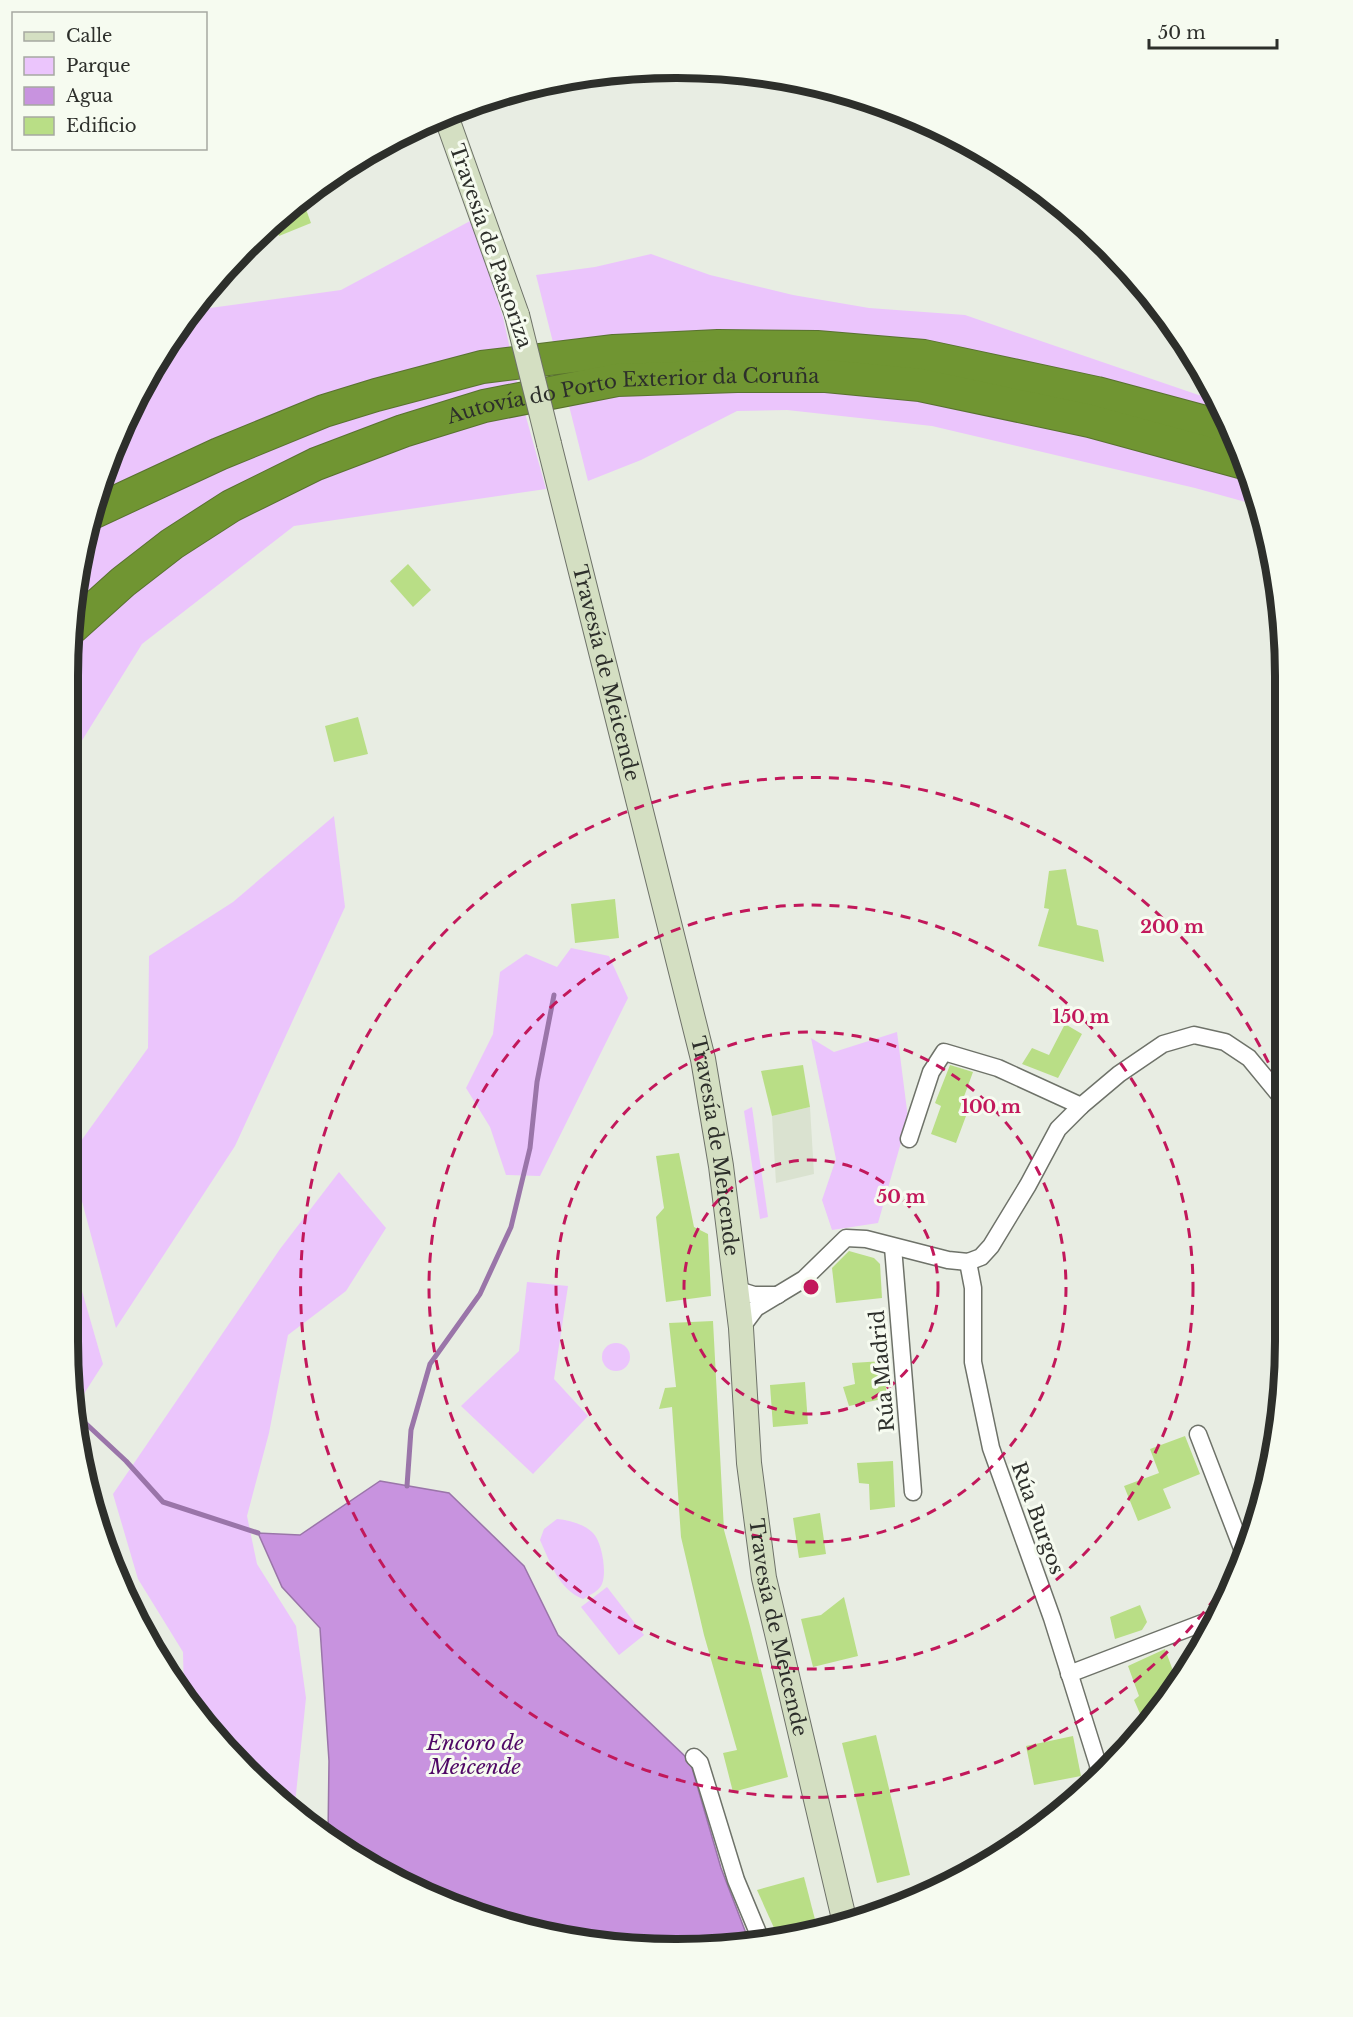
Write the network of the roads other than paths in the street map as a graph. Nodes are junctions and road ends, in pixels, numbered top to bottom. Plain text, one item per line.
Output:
1 (449, 123) edge
2 (534, 378) joint
3 (1219, 426) edge
4 (1234, 460) edge
5 (102, 508) edge
6 (81, 620) edge
7 (1275, 1084) edge
8 (1080, 1106) junction
9 (909, 1139) dead end
10 (893, 1247) junction
11 (968, 1262) junction
12 (735, 1289) junction
13 (779, 1295) junction
14 (741, 1328) junction
15 (1198, 1434) dead end
16 (913, 1492) dead end
17 (1240, 1542) edge
18 (1204, 1622) edge
19 (1069, 1674) junction
20 (694, 1757) dead end
21 (1099, 1765) edge
22 (843, 1915) edge
23 (758, 1933) edge

1 - 2 main road, Travesía de Pastoriza, bridge
2 - 12 main road, Travesía de Meicende, bridge
3 - 5 highway, Autovía do Porto Exterior da Coruña
4 - 6 highway, Autovía do Porto Exterior da Coruña
7 - 8 street
8 - 9 street
8 - 11 street
10 - 11 street
10 - 13 street
10 - 16 street, Rúa Madrid
11 - 19 street, Rúa Burgos
12 - 13 street
12 - 14 main road, Travesía de Meicende
13 - 14 street
14 - 22 main road, Travesía de Meicende
15 - 17 street
18 - 19 street
19 - 21 street, Rúa Burgos
20 - 23 street

